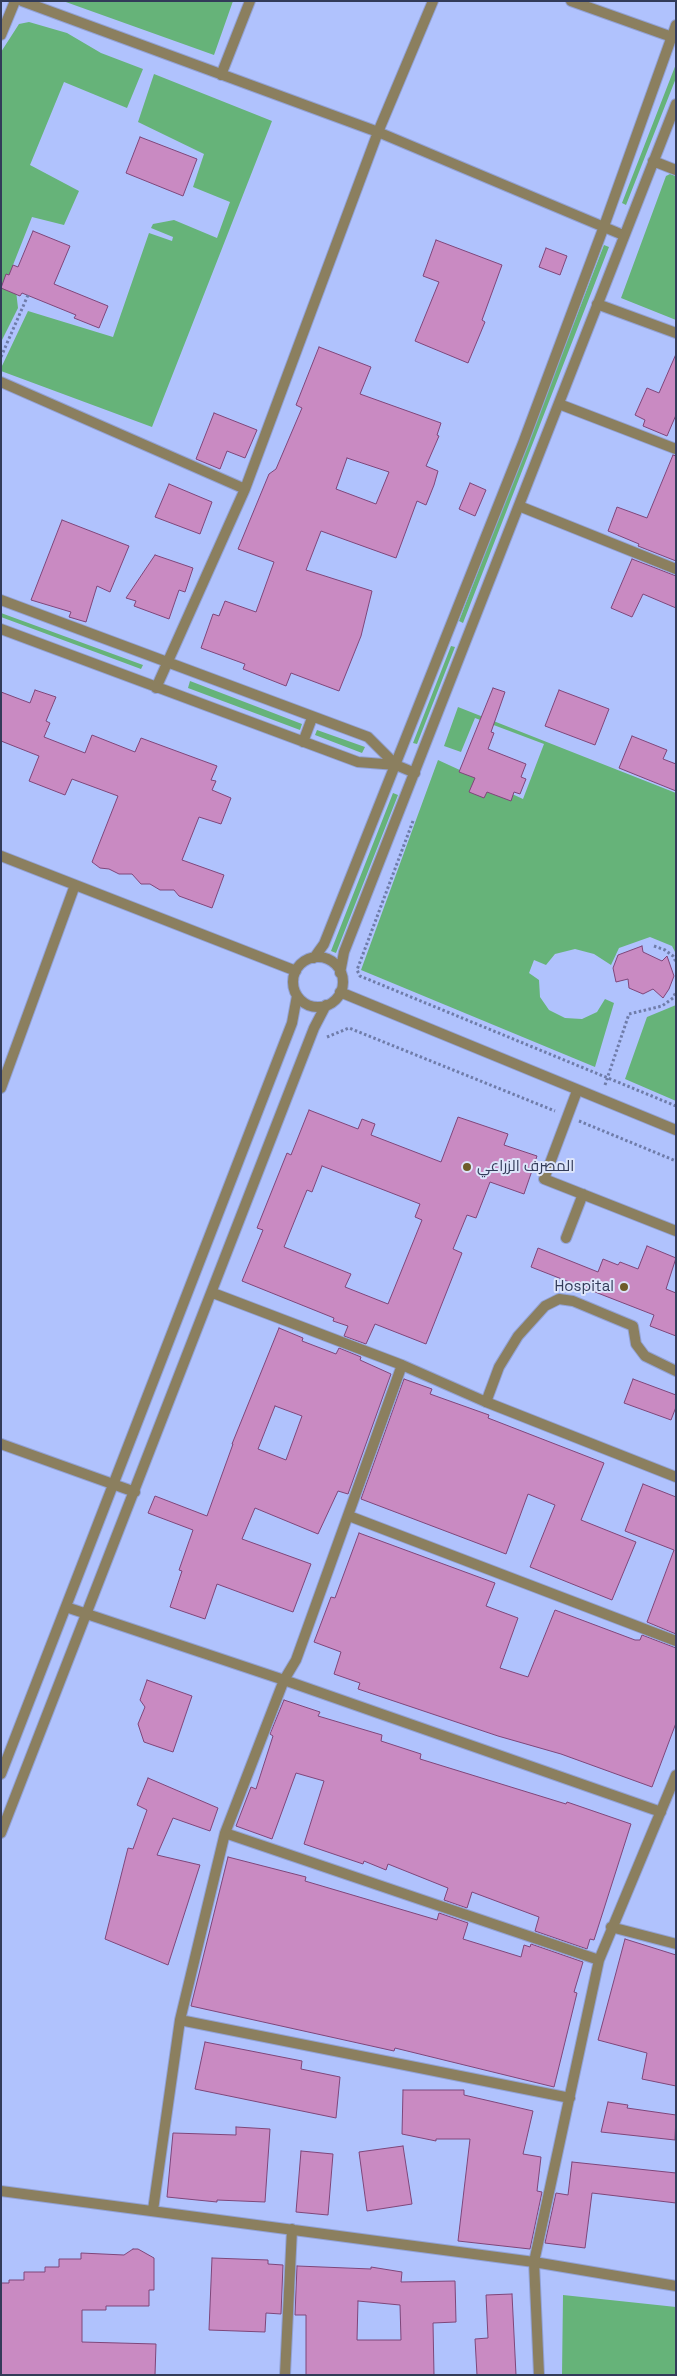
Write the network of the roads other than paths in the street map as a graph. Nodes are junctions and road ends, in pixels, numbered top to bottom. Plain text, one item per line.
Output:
1 (15, 1) edge
2 (22, 1) edge
3 (250, 1) edge
4 (433, 1) edge
5 (571, 1) edge
6 (676, 25) edge
7 (1, 35) edge
8 (672, 37) junction
9 (221, 75) junction
10 (676, 104) edge
11 (378, 132) junction
12 (653, 161) junction
13 (676, 170) edge
14 (603, 229) junction
15 (623, 236) junction
16 (597, 304) junction
17 (676, 334) edge
18 (1, 382) edge
19 (559, 404) junction
20 (676, 449) edge
21 (245, 488) junction
22 (519, 506) junction
23 (676, 569) edge
24 (1, 600) edge
25 (1, 629) edge
26 (448, 632) junction
27 (466, 639) junction
28 (167, 661) junction
29 (156, 688) junction
30 (312, 718) junction
31 (303, 742) junction
32 (396, 765) junction
33 (415, 773) junction
34 (1, 856) edge
35 (75, 885) junction
36 (314, 958) junction
37 (296, 971) junction
38 (340, 973) junction
39 (340, 992) junction
40 (297, 996) junction
41 (326, 1005) junction
42 (1, 1088) edge
43 (577, 1091) junction
44 (676, 1130) edge
45 (583, 1194) junction
46 (676, 1231) edge
47 (566, 1238) dead end
48 (213, 1294) junction
49 (402, 1366) junction
50 (676, 1371) edge
51 (486, 1402) junction
52 (1, 1444) edge
53 (676, 1477) edge
54 (113, 1484) junction
55 (135, 1492) junction
56 (349, 1516) junction
57 (66, 1607) junction
58 (88, 1616) junction
59 (676, 1640) edge
60 (284, 1680) junction
61 (3, 1761) edge
62 (1, 1774) edge
63 (676, 1775) edge
64 (661, 1812) junction
65 (1, 1833) edge
66 (225, 1833) junction
67 (611, 1927) junction
68 (676, 1944) edge
69 (599, 1960) junction
70 (180, 2020) junction
71 (570, 2098) junction
72 (1, 2191) edge
73 (153, 2210) junction
74 (292, 2229) junction
75 (534, 2262) junction
76 (676, 2286) edge
77 (285, 2375) edge
78 (539, 2375) edge

1 - 7 street
2 - 9 street
3 - 9 street
4 - 11 street
5 - 8 street
6 - 8 street
8 - 14 street
9 - 11 street
10 - 12 street
11 - 14 street
11 - 21 street
12 - 13 street
12 - 15 street
14 - 15 street
14 - 26 street
15 - 16 street
16 - 17 street
16 - 19 street
18 - 21 street
19 - 20 street
19 - 22 street
21 - 28 street
22 - 23 street
22 - 27 street
24 - 28 street
25 - 29 street
26 - 27 street
26 - 32 street
27 - 33 street
28 - 29 street
28 - 30 street
29 - 31 street
30 - 31 street
30 - 32 street
31 - 32 street
32 - 33 street
32 - 36 street
33 - 38 street
34 - 35 street
35 - 37 street
35 - 42 street
36 - 37 street
36 - 38 street
37 - 40 street
38 - 39 street
39 - 41 street
39 - 43 street
40 - 41 street
40 - 54 street
41 - 48 street
43 - 44 street
43 - 45 street
45 - 46 street
45 - 47 street
48 - 49 street
48 - 55 street
49 - 51 street
49 - 56 street
50 - 51 street
51 - 53 street
52 - 54 street
54 - 55 street
54 - 57 street
55 - 58 street
56 - 59 street
56 - 60 street
57 - 58 street
57 - 61 street
58 - 60 street
58 - 65 street
60 - 64 street
60 - 66 street
61 - 62 street
63 - 64 street
64 - 67 street
66 - 69 street
66 - 70 street
67 - 68 street
67 - 69 street
69 - 71 street
70 - 71 street
70 - 73 street
71 - 75 street
72 - 73 street
73 - 74 street
74 - 75 street
74 - 77 street
75 - 76 street
75 - 78 street

